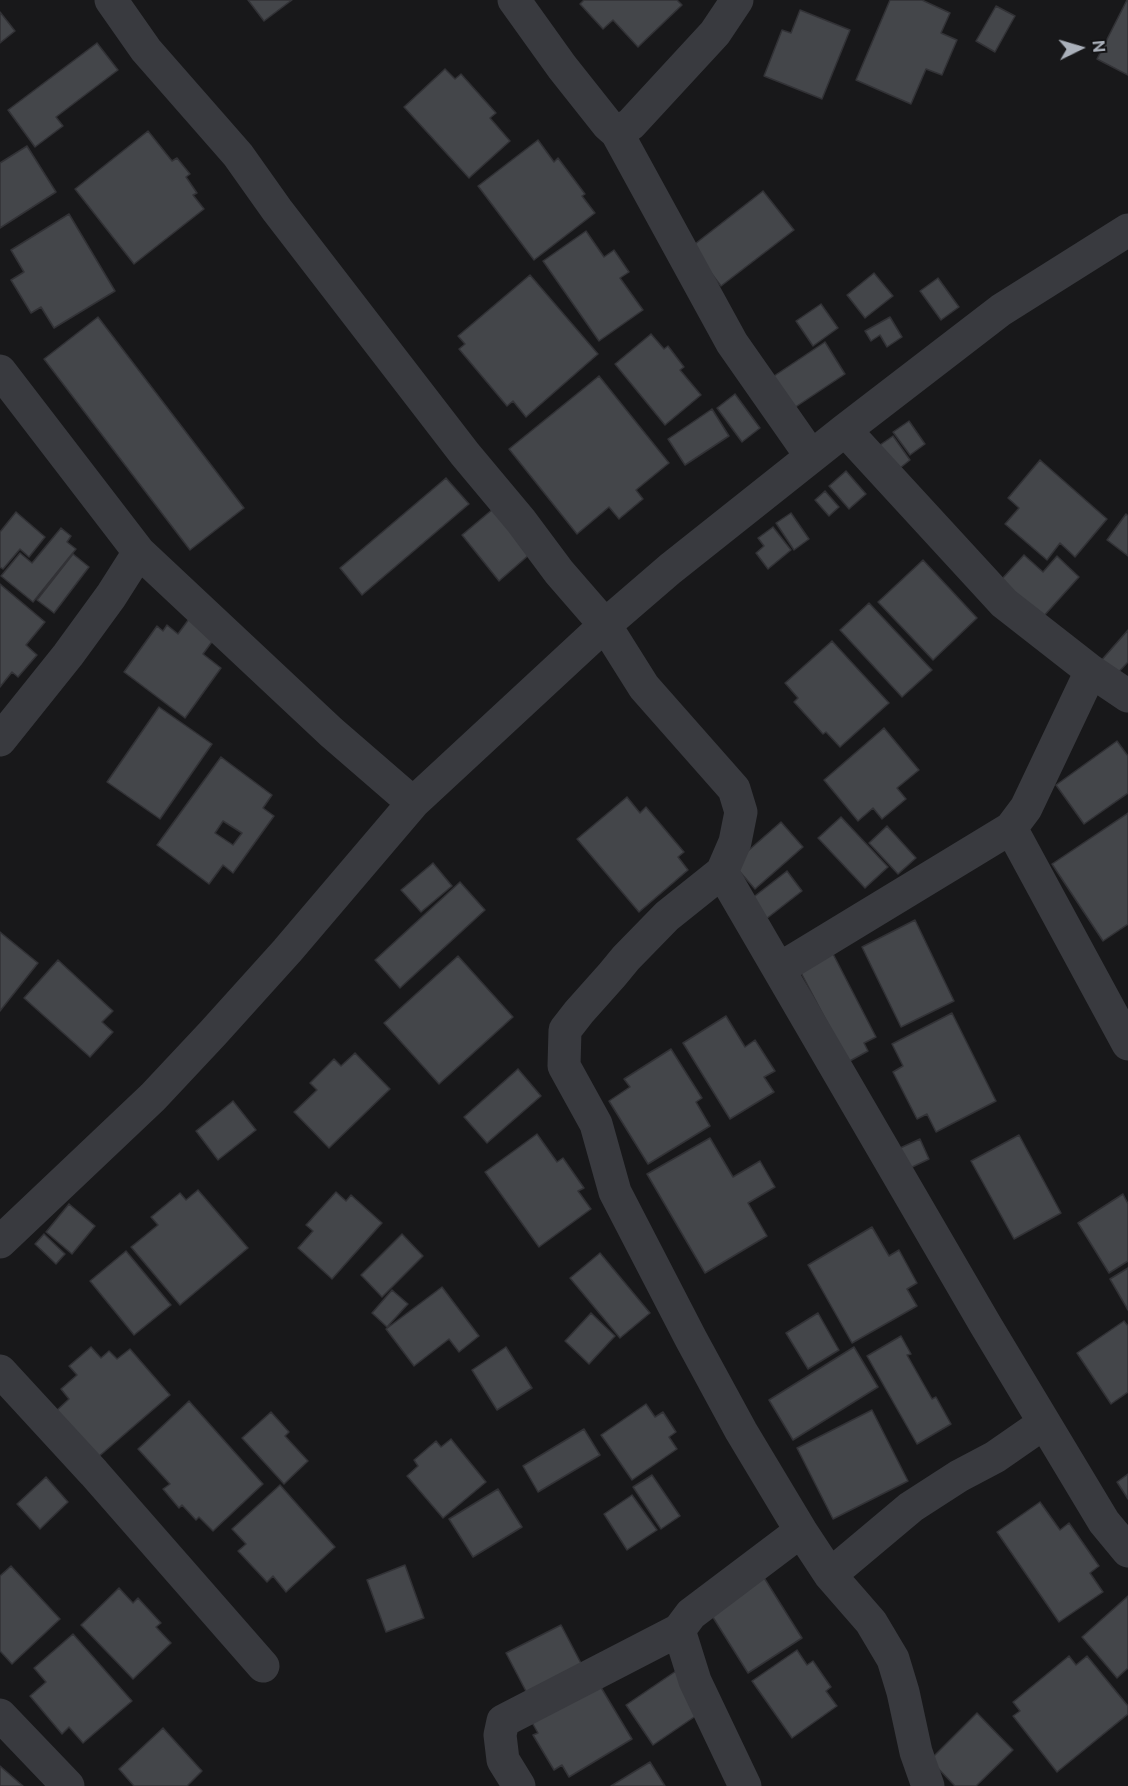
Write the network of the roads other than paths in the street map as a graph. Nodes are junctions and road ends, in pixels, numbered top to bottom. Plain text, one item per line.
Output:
1 (111, 0) edge
2 (514, 0) edge
3 (737, 0) edge
4 (617, 133) junction
5 (1128, 230) edge
6 (5, 386) edge
7 (845, 430) junction
8 (811, 456) junction
9 (139, 552) junction
10 (605, 625) junction
11 (1090, 670) junction
12 (1128, 696) edge
13 (0, 740) edge
14 (413, 804) junction
15 (1011, 828) junction
16 (722, 872) junction
17 (779, 969) junction
18 (1128, 1044) edge
19 (0, 1242) edge
20 (0, 1371) edge
21 (1044, 1423) junction
22 (801, 1531) junction
23 (1128, 1551) edge
24 (830, 1575) junction
25 (679, 1630) junction
26 (263, 1666) dead end
27 (0, 1715) edge
28 (68, 1786) edge
29 (519, 1786) edge
30 (745, 1786) edge
31 (928, 1786) edge

1 - 10 street
2 - 4 street
3 - 4 street
4 - 8 street
5 - 7 street
6 - 9 street
7 - 8 street
7 - 11 street
8 - 10 street
9 - 13 street
9 - 14 street
10 - 14 street
10 - 16 street
11 - 12 street
11 - 15 street
14 - 19 street
15 - 17 street
15 - 18 street
16 - 17 street
16 - 22 street
17 - 21 street
20 - 26 street
21 - 23 street
21 - 24 street
22 - 24 street
22 - 25 street
24 - 31 street
25 - 29 street
25 - 30 street
27 - 28 street

